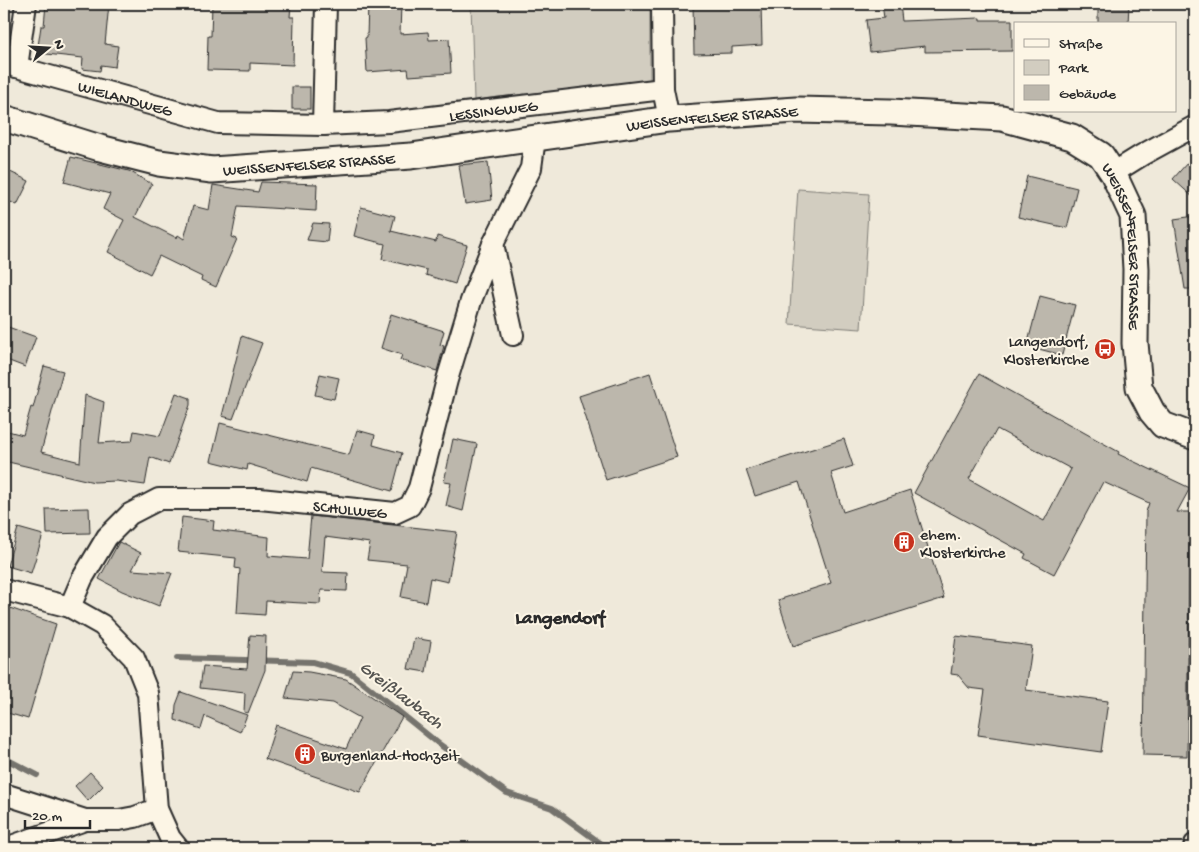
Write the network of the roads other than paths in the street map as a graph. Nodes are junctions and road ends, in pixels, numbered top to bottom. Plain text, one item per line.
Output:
1 (26, 4) edge
2 (326, 4) edge
3 (662, 4) edge
4 (11, 65) edge
5 (663, 89) junction
6 (4, 118) edge
7 (668, 119) junction
8 (218, 123) joint
9 (323, 125) junction
10 (1195, 126) edge
11 (535, 138) junction
12 (1113, 173) junction
13 (493, 244) junction
14 (513, 336) dead end
15 (1195, 437) edge
16 (4, 590) edge
17 (70, 607) junction
18 (4, 794) edge
19 (157, 809) junction
20 (84, 820) junction
21 (1195, 844) edge
22 (6, 848) edge
23 (178, 848) edge
24 (1194, 848) edge

1 - 4 street
2 - 9 street
3 - 5 street
4 - 8 street, WIELANDWEG
5 - 7 street
5 - 9 street, LESSINGWEG
6 - 11 street, WEISSENFELSER STRASSE
7 - 11 street, WEISSENFELSER STRASSE
7 - 12 street, WEISSENFELSER STRASSE
8 - 9 street, LESSINGWEG
10 - 12 street
11 - 13 street, SCHULWEG
12 - 15 street, WEISSENFELSER STRASSE
13 - 14 street
13 - 17 street, SCHULWEG
16 - 17 street
17 - 19 street
18 - 20 street
19 - 20 street
19 - 23 street
20 - 22 street
21 - 24 street

